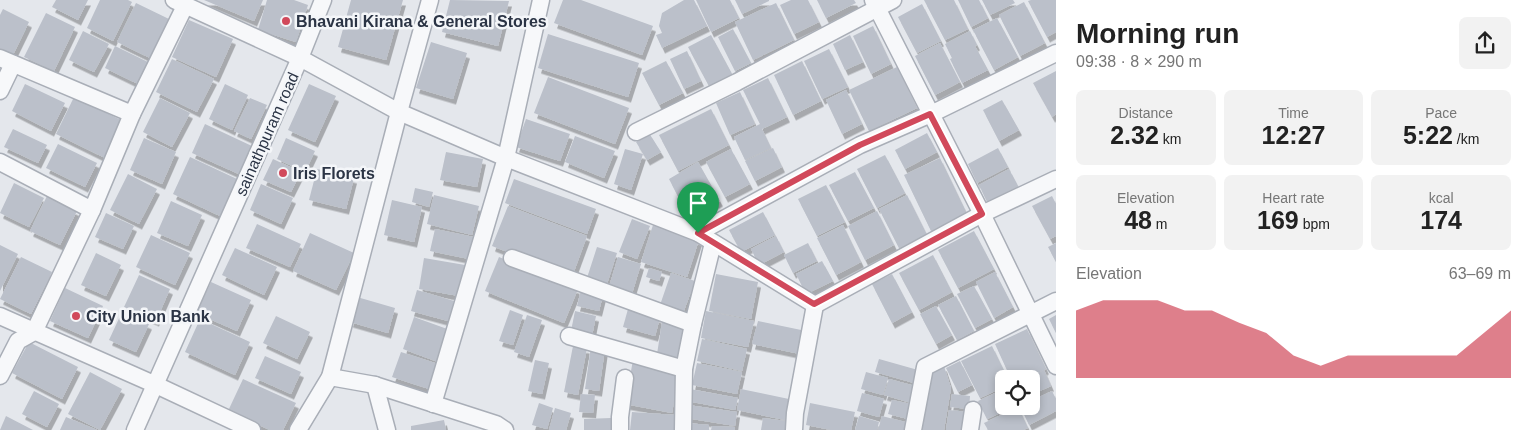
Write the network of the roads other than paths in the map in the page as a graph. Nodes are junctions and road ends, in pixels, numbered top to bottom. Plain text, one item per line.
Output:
1 (324, 0) edge
2 (430, 0) edge
3 (541, 0) edge
4 (893, 0) edge
5 (875, 4) edge
6 (190, 5) edge
7 (1056, 53) edge
8 (300, 58) junction
9 (7, 61) edge
10 (0, 91) edge
11 (399, 112) junction
12 (132, 114) junction
13 (930, 114) junction
14 (636, 132) dead end
15 (506, 158) junction
16 (0, 162) edge
17 (1056, 178) edge
18 (92, 210) junction
19 (982, 214) junction
20 (698, 233) junction
21 (713, 242) junction
22 (512, 258) dead end
23 (1056, 302) edge
24 (814, 304) junction
25 (1031, 314) junction
26 (0, 316) edge
27 (693, 324) junction
28 (34, 332) junction
29 (569, 336) dead end
30 (1056, 366) edge
31 (684, 369) junction
32 (0, 376) edge
33 (330, 377) junction
34 (625, 378) dead end
35 (156, 385) junction
36 (375, 385) junction
37 (433, 404) junction
38 (973, 410) dead end
39 (620, 424) edge
40 (135, 430) edge
41 (252, 430) edge
42 (298, 430) edge
43 (387, 430) edge
44 (505, 430) edge
45 (683, 430) edge
46 (794, 430) edge
47 (913, 430) edge
48 (970, 430) edge

1 - 8 street
2 - 11 street
3 - 15 street
4 - 5 street
5 - 13 street
5 - 14 street
6 - 8 street
6 - 12 street
7 - 13 street
8 - 11 street, sainathpuram road
8 - 35 street, sainathpuram road
9 - 10 street
9 - 12 street
11 - 15 street, sainathpuram road
11 - 33 street
12 - 18 street
13 - 19 street
13 - 20 street
15 - 20 street, sainathpuram road
15 - 37 street
16 - 18 street
17 - 19 street
18 - 28 street
19 - 24 street
19 - 25 street
20 - 21 street, sainathpuram road
21 - 24 street, sainathpuram road
21 - 27 street
22 - 27 street
23 - 25 street
24 - 46 street
25 - 30 street
25 - 47 street
26 - 28 street
27 - 31 street
28 - 32 street
28 - 35 street
29 - 31 street
31 - 45 street
33 - 36 street
33 - 42 street
34 - 39 street
35 - 40 street, sainathpuram road
35 - 41 street
36 - 37 street
36 - 43 street
37 - 44 street
38 - 48 street

